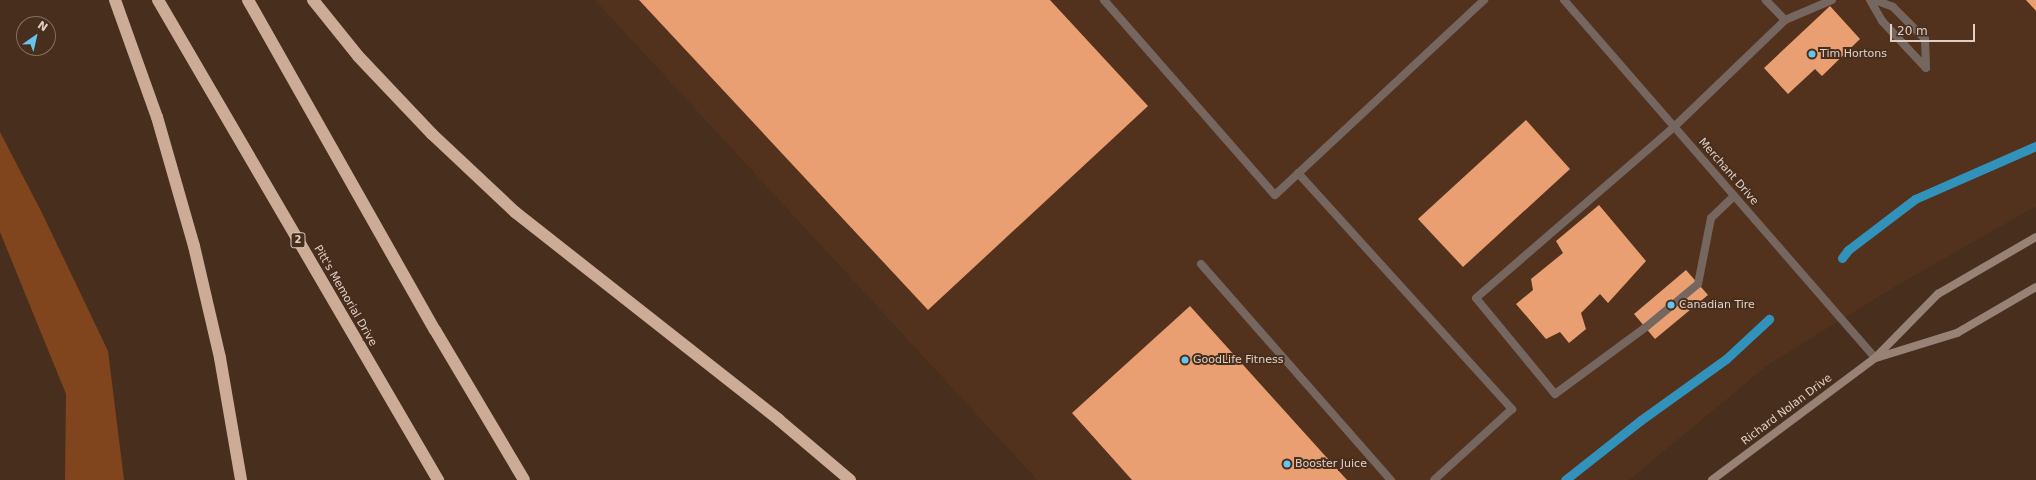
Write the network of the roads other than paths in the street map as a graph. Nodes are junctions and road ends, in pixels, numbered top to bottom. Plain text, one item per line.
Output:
1 (115, 0) edge
2 (158, 0) edge
3 (248, 0) edge
4 (313, 0) edge
5 (1104, 0) edge
6 (1484, 0) edge
7 (1564, 0) edge
8 (1766, 0) edge
9 (1832, 0) edge
10 (1870, 0) edge
11 (1875, 0) edge
12 (1785, 20) junction
13 (1674, 127) junction
14 (1298, 173) junction
15 (1734, 196) junction
16 (2036, 237) edge
17 (1201, 264) dead end
18 (2036, 287) edge
19 (1875, 358) junction
20 (241, 480) edge
21 (438, 480) edge
22 (524, 480) edge
23 (850, 480) edge
24 (1392, 480) edge
25 (1434, 480) edge
26 (1712, 480) edge

1 - 20 highway
2 - 21 highway, Pitt's Memorial Drive / 2
3 - 22 highway
4 - 23 highway
5 - 14 lane
6 - 14 lane
7 - 13 lane, Merchant Drive
8 - 12 lane
9 - 12 lane
10 - 11 lane
12 - 13 lane
13 - 15 lane, Merchant Drive
13 - 15 lane
14 - 25 lane
15 - 19 lane, Merchant Drive
16 - 19 main road, Richard Nolan Drive
17 - 24 lane
18 - 19 main road, Richard Nolan Drive
19 - 26 main road, Richard Nolan Drive

